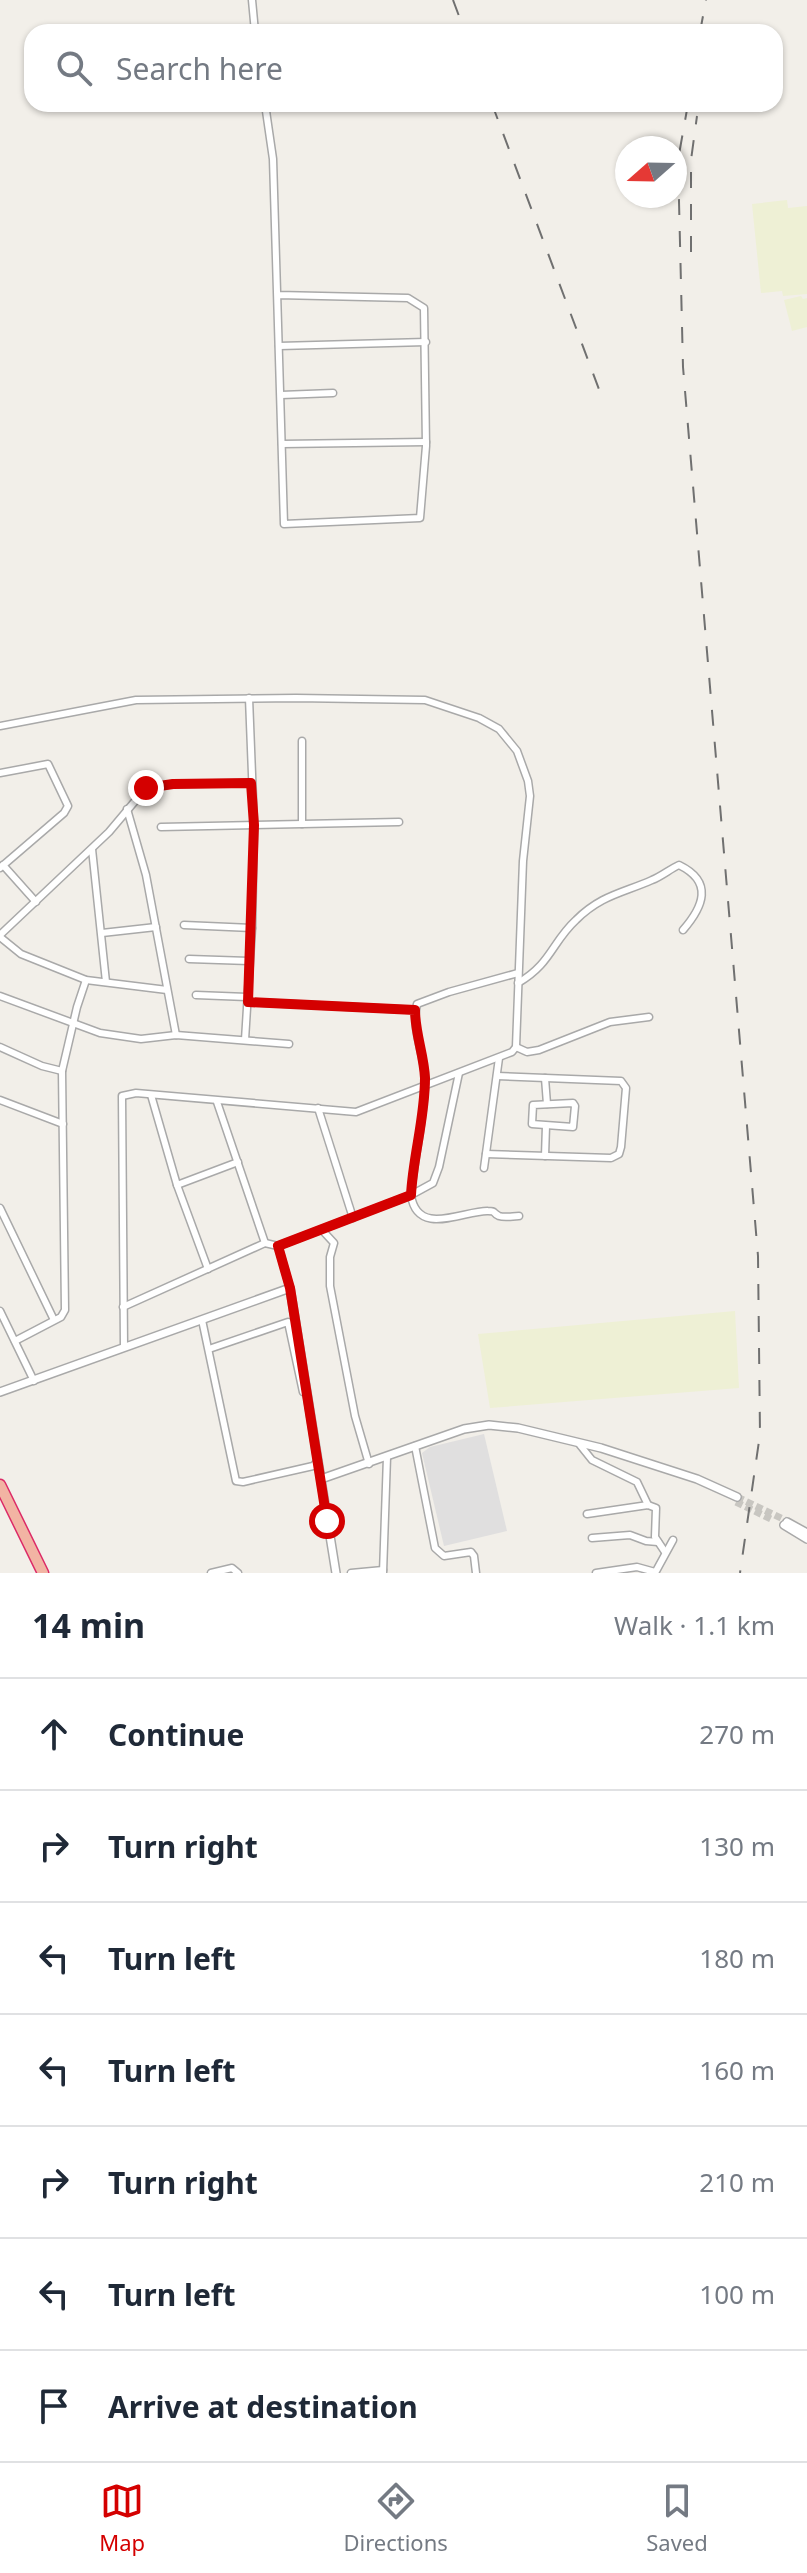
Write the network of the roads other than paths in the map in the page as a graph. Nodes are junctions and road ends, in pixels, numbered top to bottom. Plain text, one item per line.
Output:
1 (252, 0) edge
2 (254, 24) edge
3 (266, 112) edge
4 (278, 295) junction
5 (426, 342) junction
6 (279, 346) junction
7 (333, 393) dead end
8 (281, 395) junction
9 (426, 442) junction
10 (282, 444) junction
11 (249, 698) junction
12 (0, 726) edge
13 (302, 741) dead end
14 (0, 773) edge
15 (251, 783) junction
16 (127, 809) junction
17 (399, 822) dead end
18 (302, 824) junction
19 (254, 825) junction
20 (161, 827) dead end
21 (92, 849) junction
22 (2, 866) edge
23 (36, 902) junction
24 (184, 925) dead end
25 (156, 927) junction
26 (252, 928) junction
27 (683, 930) dead end
28 (102, 933) junction
29 (0, 936) edge
30 (189, 959) dead end
31 (249, 961) junction
32 (518, 973) junction
33 (86, 980) junction
34 (106, 982) junction
35 (518, 983) junction
36 (167, 990) junction
37 (196, 995) dead end
38 (0, 996) edge
39 (248, 1000) junction
40 (415, 1010) junction
41 (649, 1017) dead end
42 (73, 1024) junction
43 (176, 1035) junction
44 (245, 1040) junction
45 (289, 1044) dead end
46 (0, 1047) edge
47 (516, 1047) junction
48 (499, 1058) junction
49 (62, 1071) junction
50 (459, 1073) junction
51 (497, 1076) junction
52 (545, 1078) junction
53 (425, 1087) junction
54 (151, 1095) junction
55 (0, 1100) edge
56 (217, 1102) junction
57 (547, 1104) junction
58 (318, 1108) junction
59 (63, 1124) junction
60 (546, 1126) junction
61 (486, 1154) junction
62 (545, 1156) junction
63 (238, 1162) junction
64 (484, 1168) dead end
65 (177, 1185) junction
66 (411, 1195) junction
67 (0, 1208) edge
68 (519, 1216) dead end
69 (353, 1218) junction
70 (322, 1230) junction
71 (265, 1243) junction
72 (278, 1246) junction
73 (208, 1269) junction
74 (290, 1288) junction
75 (123, 1307) junction
76 (0, 1311) edge
77 (54, 1320) junction
78 (202, 1320) junction
79 (15, 1341) junction
80 (124, 1347) junction
81 (209, 1349) junction
82 (34, 1381) junction
83 (0, 1392) edge
84 (310, 1428) dead end
85 (578, 1444) junction
86 (415, 1446) junction
87 (387, 1457) junction
88 (318, 1461) junction
89 (369, 1464) junction
90 (321, 1479) junction
91 (0, 1485) edge
92 (737, 1500) tunnel mouth
93 (648, 1505) junction
94 (587, 1514) dead end
95 (807, 1533) edge
96 (592, 1538) dead end
97 (807, 1539) edge
98 (673, 1540) dead end
99 (658, 1542) junction
100 (665, 1552) junction
101 (383, 1571) edge
102 (43, 1573) edge
103 (211, 1573) edge
104 (238, 1573) edge
105 (336, 1573) edge
106 (351, 1573) edge
107 (476, 1573) edge
108 (596, 1573) edge
109 (655, 1573) edge

1 - 2 street
3 - 4 street
4 - 5 street
4 - 6 street
5 - 6 street
5 - 9 street
6 - 8 street
7 - 8 street
8 - 10 street
9 - 10 street
9 - 10 street
11 - 12 street
11 - 15 street
11 - 32 street
13 - 18 street
14 - 22 street
15 - 16 street
15 - 19 street
16 - 21 street
16 - 25 street
17 - 18 street
18 - 19 street
19 - 20 street
19 - 26 street
21 - 23 street
21 - 28 street
22 - 23 street
23 - 29 street
24 - 26 street
25 - 28 street
25 - 36 street
26 - 31 street
27 - 35 street
28 - 34 street
29 - 33 street
30 - 31 street
31 - 39 street
32 - 35 street
32 - 40 street
33 - 34 street
33 - 42 street
34 - 36 street
35 - 47 street
36 - 43 street
37 - 39 street
38 - 42 street
39 - 40 street
39 - 44 street
40 - 53 street
41 - 47 street
42 - 43 street
42 - 49 street
43 - 44 street
44 - 45 street
46 - 49 street
47 - 48 street
48 - 50 street
48 - 51 street
49 - 59 street
50 - 53 street
50 - 66 street
51 - 52 street
51 - 61 street
52 - 57 street
52 - 62 street
53 - 58 street
53 - 66 street
54 - 56 street
54 - 65 street
54 - 75 street
55 - 59 street
56 - 58 street
56 - 63 street
57 - 60 street
57 - 60 street
58 - 69 street
59 - 77 street
60 - 62 street
61 - 62 street
61 - 64 street
63 - 65 street
63 - 71 street
65 - 73 street
66 - 68 street
66 - 69 street
67 - 77 street
69 - 70 street
70 - 72 street
70 - 89 street
71 - 72 street
71 - 73 street
72 - 74 street
73 - 75 street
74 - 78 street
74 - 88 street
75 - 80 street
76 - 79 street
77 - 79 street
78 - 80 street
78 - 81 street
79 - 82 street
80 - 82 street
81 - 84 street
81 - 88 street
82 - 83 street
85 - 86 street
85 - 92 street
85 - 93 street
86 - 87 street
86 - 107 street
87 - 89 street
87 - 101 street
88 - 90 street
89 - 90 street
90 - 105 street
91 - 102 highway
93 - 94 street
93 - 99 street
95 - 97 street
96 - 99 street
98 - 100 street
99 - 100 street
100 - 109 street
101 - 106 street
103 - 104 street
108 - 109 street

